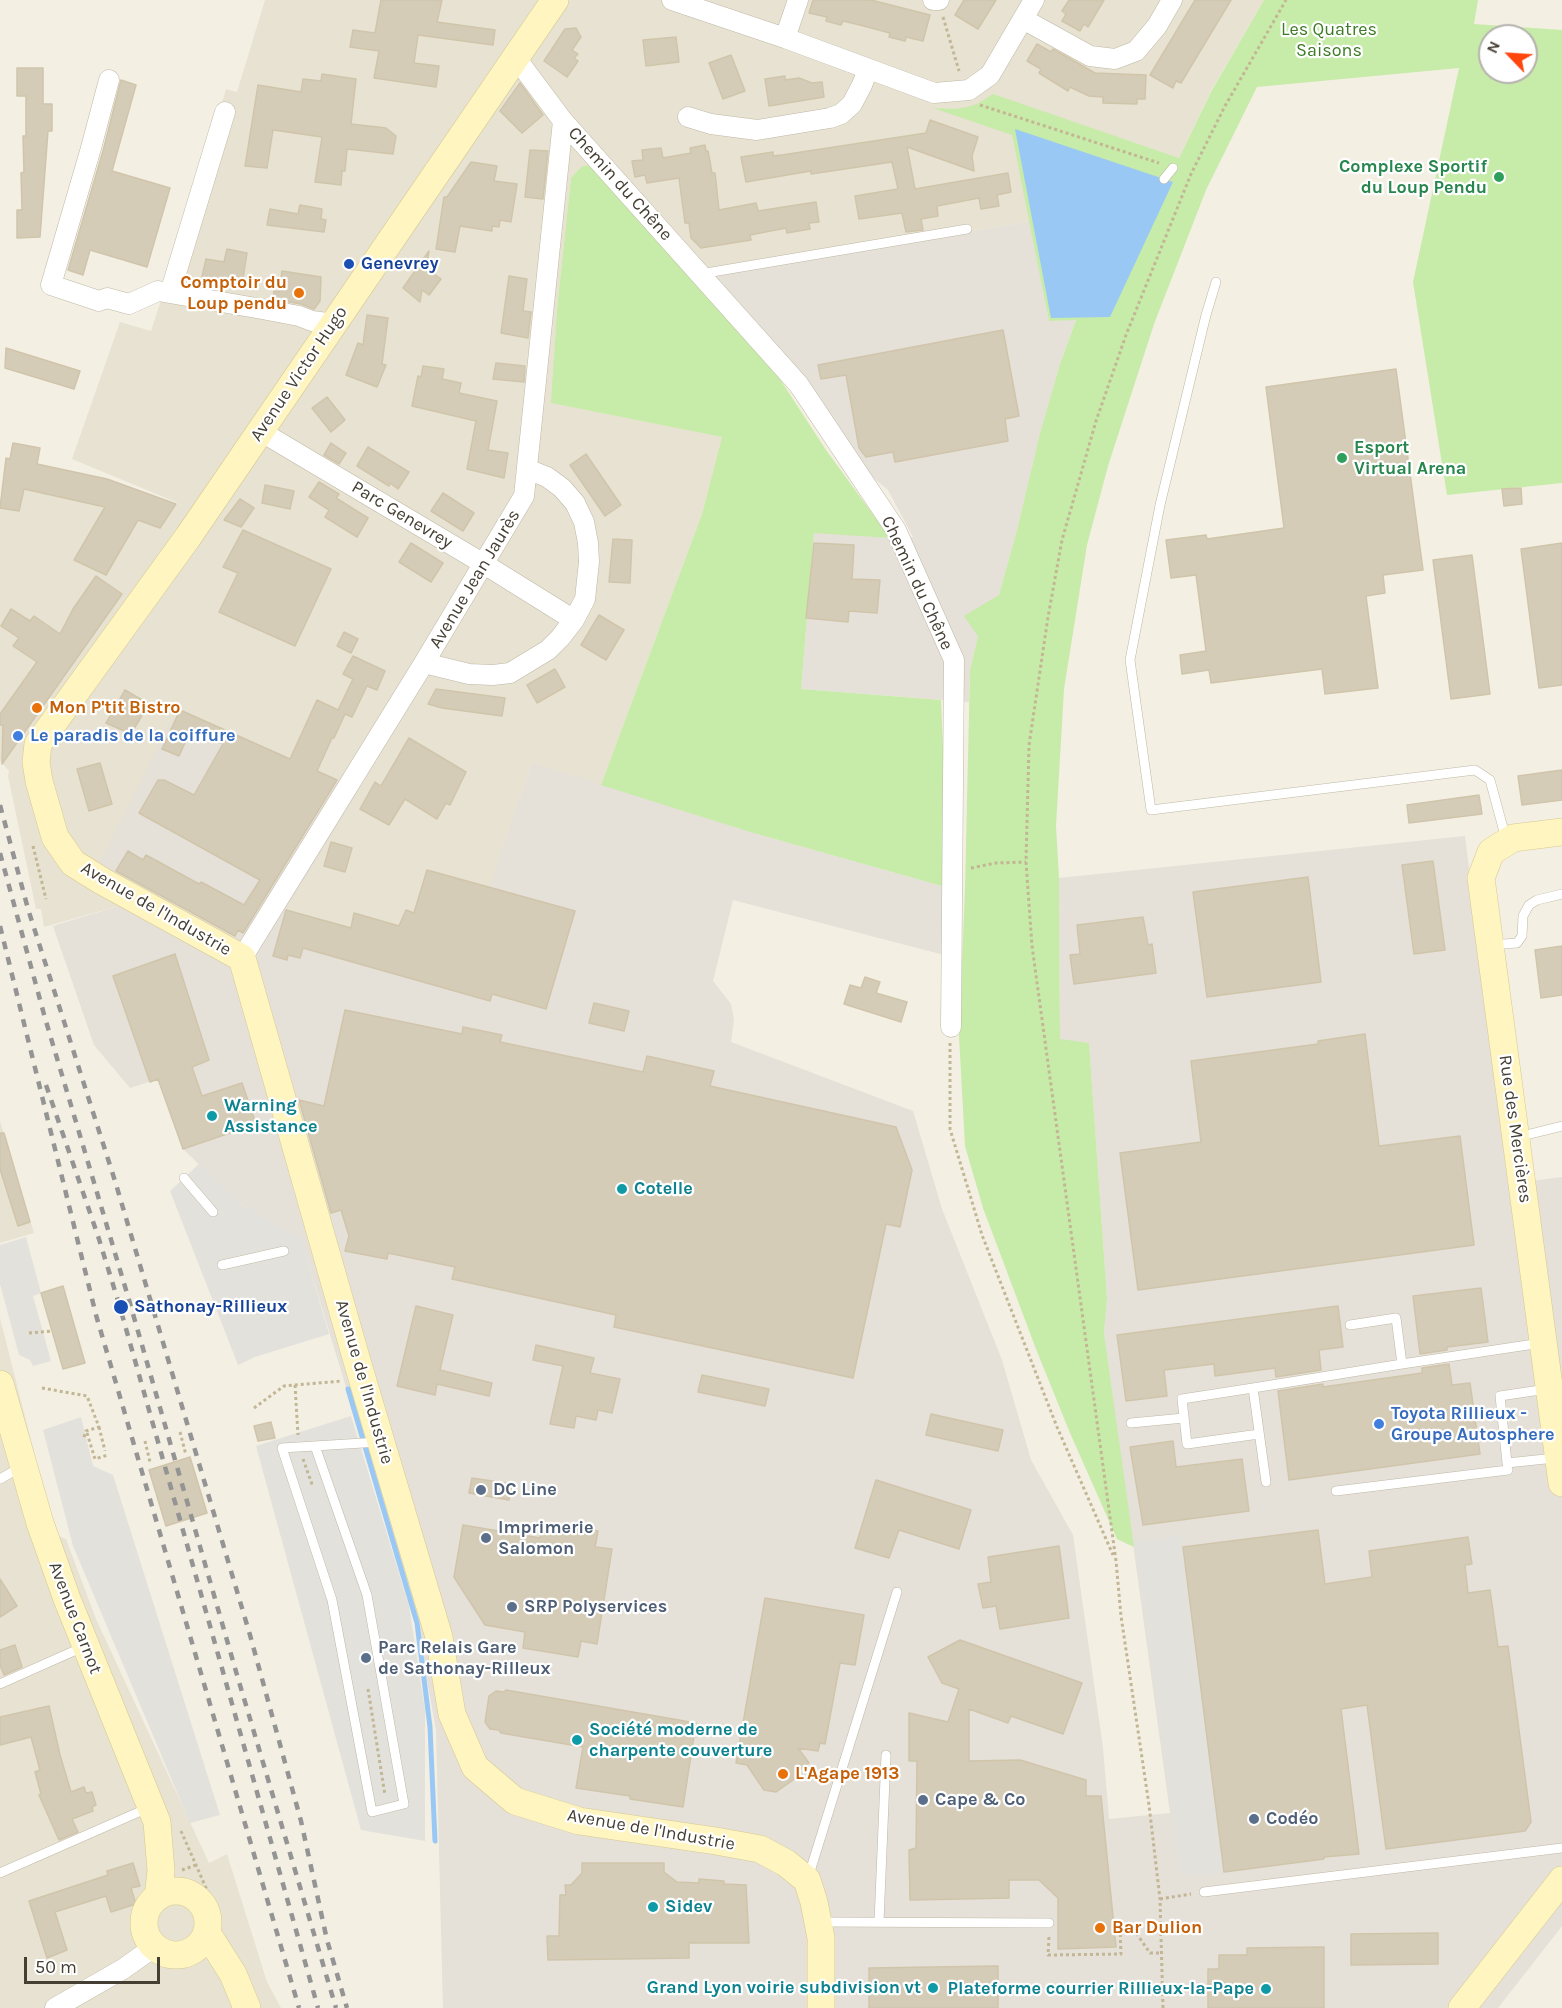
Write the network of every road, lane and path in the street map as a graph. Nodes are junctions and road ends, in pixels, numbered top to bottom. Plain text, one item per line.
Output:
1 (555, 0) edge
2 (672, 0) edge
3 (798, 0) edge
4 (937, 0) edge
5 (1034, 0) edge
6 (1172, 0) edge
7 (1286, 0) edge
8 (1023, 19) junction
9 (785, 38) junction
10 (516, 58) junction
11 (867, 69) junction
12 (109, 80) dead end
13 (969, 90) junction
14 (225, 112) dead end
15 (688, 117) dead end
16 (563, 122) junction
17 (1173, 168) junction
18 (1191, 174) junction
19 (1164, 179) dead end
20 (967, 229) dead end
21 (700, 274) junction
22 (1216, 282) dead end
23 (170, 292) junction
24 (334, 324) junction
25 (260, 430) junction
26 (527, 469) junction
27 (484, 564) junction
28 (574, 620) junction
29 (424, 663) junction
30 (38, 744) joint
31 (1562, 832) edge
32 (1506, 842) junction
33 (1026, 862) junction
34 (952, 871) junction
35 (1562, 894) edge
36 (1490, 945) junction
37 (243, 958) junction
38 (951, 1027) joint
39 (1562, 1126) edge
40 (1516, 1137) junction
41 (184, 1178) dead end
42 (213, 1212) dead end
43 (284, 1251) dead end
44 (222, 1265) dead end
45 (1350, 1325) dead end
46 (52, 1330) dead end
47 (29, 1334) dead end
48 (1543, 1342) junction
49 (1402, 1364) junction
50 (346, 1380) dead end
51 (0, 1384) edge
52 (42, 1388) dead end
53 (1253, 1388) junction
54 (1550, 1388) junction
55 (254, 1408) dead end
56 (1184, 1418) junction
57 (1558, 1418) edge
58 (1131, 1423) dead end
59 (99, 1427) junction
60 (86, 1431) junction
61 (180, 1432) dead end
62 (1259, 1434) junction
63 (84, 1440) dead end
64 (145, 1441) dead end
65 (381, 1442) junction
66 (315, 1446) junction
67 (186, 1455) dead end
68 (150, 1462) dead end
69 (1507, 1462) junction
70 (1560, 1470) edge
71 (11, 1473) edge
72 (1266, 1482) dead end
73 (1336, 1491) dead end
74 (1116, 1561) junction
75 (897, 1592) dead end
76 (85, 1646) junction
77 (0, 1684) edge
78 (886, 1755) dead end
79 (150, 1807) junction
80 (1562, 1848) edge
81 (0, 1873) edge
82 (807, 1880) junction
83 (1562, 1880) edge
84 (1204, 1892) joint
85 (169, 1894) junction
86 (1160, 1899) junction
87 (817, 1922) junction
88 (879, 1922) junction
89 (1049, 1923) joint
90 (1114, 1929) dead end
91 (1120, 1929) junction
92 (201, 1942) junction
93 (154, 1947) junction
94 (1161, 1953) junction
95 (55, 2008) edge
96 (227, 2008) edge
97 (247, 2008) edge
98 (821, 2008) edge
99 (1163, 2008) edge
100 (1462, 2008) edge

1 - 10 street, Avenue Victor Hugo
2 - 9 street
3 - 9 street
4 - 13 path
5 - 8 street
6 - 8 street
7 - 18 path
8 - 13 street
9 - 11 street
10 - 16 street
10 - 24 street, Avenue Victor Hugo
11 - 13 street
11 - 15 street
12 - 23 street
13 - 17 path
14 - 23 street
16 - 21 street, Chemin du Chêne
16 - 26 street, Avenue Jean Jaurès
17 - 18 path
17 - 19 lane
18 - 33 path
20 - 21 lane
21 - 34 street, Chemin du Chêne
22 - 32 lane
23 - 24 street
24 - 25 street, Avenue Victor Hugo
25 - 27 street, Parc Genevrey
25 - 30 street, Avenue Victor Hugo
26 - 27 street, Avenue Jean Jaurès
26 - 28 street
27 - 28 street, Parc Genevrey
27 - 29 street, Avenue Jean Jaurès
28 - 29 street
29 - 37 street, Avenue Jean Jaurès
30 - 37 street, Avenue de l'Industrie
31 - 32 street
32 - 36 street, Rue des Mercières
33 - 34 path
33 - 74 path
34 - 38 street, Chemin du Chêne
35 - 36 lane
36 - 40 street, Rue des Mercières
37 - 65 street, Avenue de l'Industrie
38 - 74 path
39 - 40 lane
40 - 48 street, Rue des Mercières
41 - 42 lane
43 - 44 lane
45 - 49 lane
46 - 47 path
48 - 49 lane
48 - 54 street, Rue des Mercières
49 - 53 lane
50 - 55 path
51 - 71 street, Avenue Carnot
52 - 59 path
53 - 56 lane
53 - 62 lane
54 - 57 street, Rue des Mercières
54 - 69 lane
56 - 58 lane
56 - 62 lane
57 - 70 street, Rue des Mercières
59 - 60 path
59 - 60 path
60 - 63 path
61 - 67 path
62 - 72 lane
64 - 68 path
65 - 66 lane
65 - 82 street, Avenue de l'Industrie
66 - 66 lane
69 - 70 lane
69 - 73 lane
71 - 76 street, Avenue Carnot
74 - 86 path
75 - 82 lane
76 - 77 lane
76 - 79 street, Avenue Carnot
78 - 88 lane
79 - 81 lane
79 - 85 street, Avenue Carnot
80 - 84 lane
82 - 87 street
83 - 100 street
84 - 86 path
85 - 92 street
85 - 93 street
86 - 94 path
87 - 88 lane
87 - 98 street
88 - 89 lane
89 - 91 path
90 - 91 path
91 - 94 path
92 - 93 street
92 - 96 street
92 - 97 street
93 - 95 street
94 - 99 path

